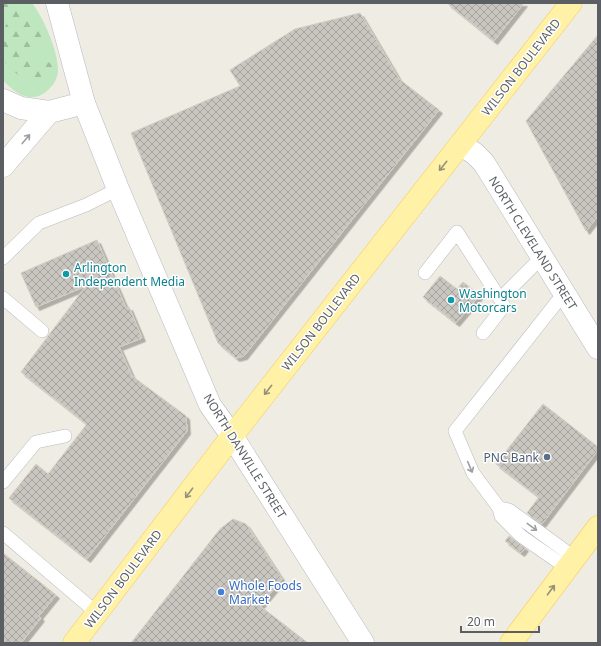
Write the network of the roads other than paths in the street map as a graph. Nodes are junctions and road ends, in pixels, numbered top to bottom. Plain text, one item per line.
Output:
1 (57, 3) edge
2 (571, 3) edge
3 (3, 100) edge
4 (84, 103) junction
5 (48, 112) junction
6 (460, 145) junction
7 (3, 166) edge
8 (118, 189) junction
9 (542, 257) junction
10 (3, 258) edge
11 (425, 273) dead end
12 (564, 293) junction
13 (3, 298) edge
14 (500, 299) junction
15 (42, 331) dead end
16 (483, 333) dead end
17 (598, 348) edge
18 (66, 436) dead end
19 (232, 436) junction
20 (3, 482) edge
21 (598, 527) edge
22 (3, 533) edge
23 (571, 563) junction
24 (97, 613) junction
25 (74, 643) edge
26 (363, 643) edge
27 (511, 643) edge

1 - 4 street, NORTH DANVILLE STREET
2 - 6 main road, WILSON BOULEVARD
3 - 5 street
4 - 5 street
4 - 8 street, NORTH DANVILLE STREET
7 -> 5 street
6 - 9 street, NORTH CLEVELAND STREET
6 -> 19 main road, WILSON BOULEVARD
8 - 10 lane
8 - 19 street, NORTH DANVILLE STREET
9 - 12 street, NORTH CLEVELAND STREET
9 - 14 lane
11 - 14 lane
12 - 17 street, NORTH CLEVELAND STREET
12 -> 23 lane
13 - 15 lane
14 - 16 lane
18 - 20 lane
19 -> 24 main road, WILSON BOULEVARD
19 - 26 street, NORTH DANVILLE STREET
21 - 23 main road
22 - 24 lane
27 -> 23 main road
24 - 25 main road, WILSON BOULEVARD

